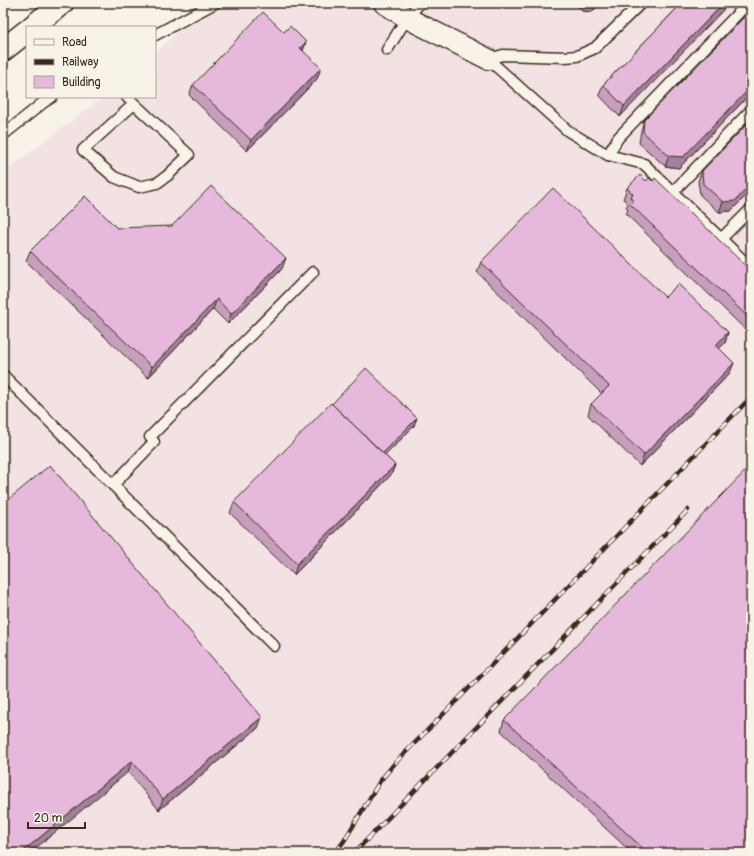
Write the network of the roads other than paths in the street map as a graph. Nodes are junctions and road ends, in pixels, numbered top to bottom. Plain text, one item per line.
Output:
1 (62, 3) edge
2 (215, 3) edge
3 (384, 3) edge
4 (420, 3) edge
5 (641, 3) edge
6 (748, 3) edge
7 (407, 18) junction
8 (33, 26) edge
9 (26, 32) edge
10 (156, 34) edge
11 (3, 50) edge
12 (387, 50) dead end
13 (488, 58) junction
14 (50, 98) edge
15 (131, 101) edge
16 (751, 110) edge
17 (3, 135) edge
18 (608, 155) junction
19 (673, 192) junction
20 (751, 209) edge
21 (721, 239) junction
22 (751, 268) edge
23 (313, 272) dead end
24 (3, 375) edge
25 (113, 485) junction
26 (274, 646) dead end

1 - 8 highway
2 - 10 lane
3 - 7 street
4 - 7 lane
5 - 13 lane
6 - 18 lane
7 - 12 lane
7 - 13 street
9 - 11 highway
13 - 18 lane
14 - 17 lane
15 - 15 lane
16 - 19 lane
18 - 19 lane
19 - 21 lane
20 - 21 lane
21 - 22 lane
23 - 25 lane
24 - 25 lane
25 - 26 lane

